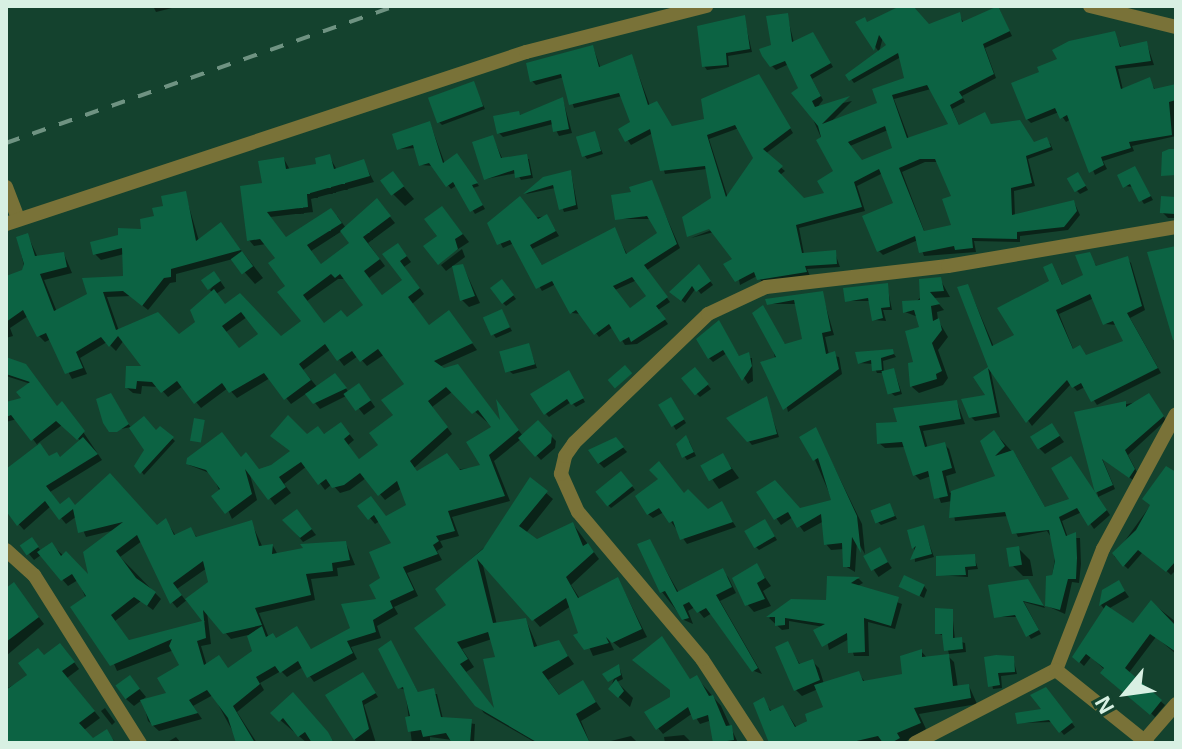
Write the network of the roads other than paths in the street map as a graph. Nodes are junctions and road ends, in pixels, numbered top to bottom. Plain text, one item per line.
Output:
1 (706, 6) edge
2 (1090, 6) edge
3 (1176, 27) edge
4 (6, 187) edge
5 (12, 222) edge
6 (1176, 227) edge
7 (1176, 414) edge
8 (6, 550) edge
9 (1056, 670) junction
10 (1176, 704) edge
11 (1146, 742) edge
12 (140, 743) edge
13 (757, 743) edge
14 (915, 743) edge

1 - 5 street
2 - 3 street
4 - 5 street
6 - 13 street
7 - 9 street
8 - 12 street
9 - 11 street
9 - 14 street
10 - 11 street

